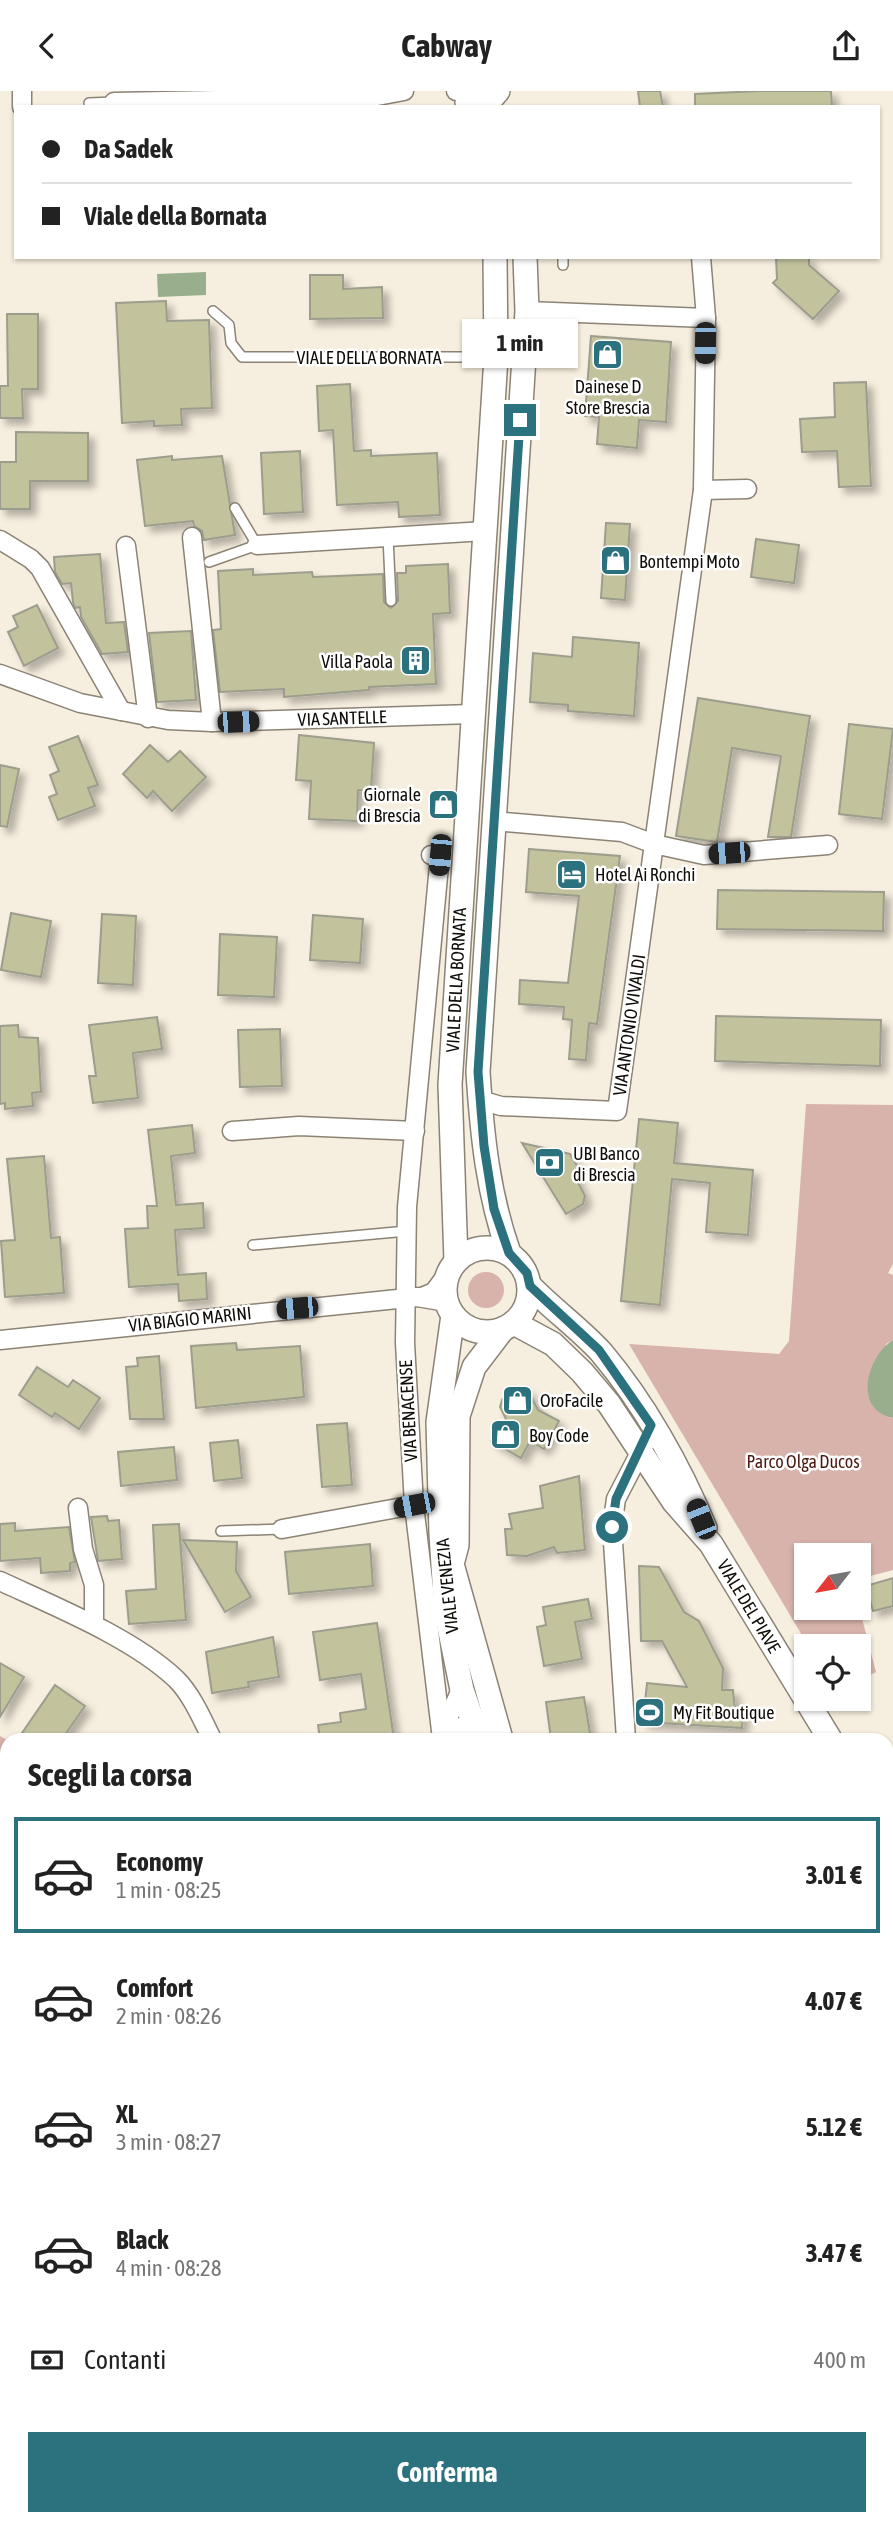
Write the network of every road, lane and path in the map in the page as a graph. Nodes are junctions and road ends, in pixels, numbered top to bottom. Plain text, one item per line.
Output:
1 (404, 91) edge
2 (498, 91) edge
3 (235, 95) edge
4 (461, 96) edge
5 (114, 101) joint
6 (320, 102) edge
7 (89, 103) dead end
8 (495, 259) edge
9 (525, 259) edge
10 (701, 259) edge
11 (212, 311) dead end
12 (527, 311) junction
13 (706, 318) junction
14 (496, 357) junction
15 (747, 489) dead end
16 (703, 490) junction
17 (235, 507) dead end
18 (485, 531) junction
19 (192, 537) dead end
20 (388, 537) junction
21 (0, 540) edge
22 (257, 545) junction
23 (126, 547) dead end
24 (209, 562) dead end
25 (391, 601) dead end
26 (0, 674) edge
27 (121, 711) junction
28 (472, 715) junction
29 (148, 718) junction
30 (212, 722) junction
31 (493, 821) junction
32 (654, 844) junction
33 (828, 845) dead end
34 (431, 855) dead end
35 (480, 1100) junction
36 (232, 1131) dead end
37 (415, 1131) junction
38 (407, 1231) junction
39 (253, 1245) dead end
40 (509, 1253) junction
41 (452, 1267) junction
42 (530, 1286) junction
43 (413, 1298) junction
44 (450, 1309) junction
45 (509, 1326) junction
46 (0, 1339) edge
47 (651, 1425) junction
48 (642, 1451) junction
49 (414, 1505) junction
50 (78, 1508) dead end
51 (282, 1529) joint
52 (222, 1531) dead end
53 (711, 1544) junction
54 (452, 1564) junction
55 (0, 1581) edge
56 (94, 1624) junction
57 (462, 1690) junction
58 (477, 1732) edge
59 (209, 1733) edge
60 (442, 1733) edge
61 (443, 1733) edge
62 (499, 1733) edge
63 (626, 1733) edge
64 (826, 1733) edge

1 - 6 street
2 - 4 main road
3 - 5 street
3 - 6 street
5 - 7 lane
8 - 14 main road, VIALE DELLA BORNATA
9 - 12 main road, VIALE DELLA BORNATA
10 - 13 street, VIA ANTONIO VIVALDI
11 - 14 lane, VIALE DELLA BORNATA
12 - 13 street
12 - 31 main road, VIALE DELLA BORNATA
13 - 16 street, VIA ANTONIO VIVALDI
14 - 18 main road, VIALE DELLA BORNATA
15 - 16 street
16 - 32 street, VIA ANTONIO VIVALDI
17 - 22 lane
18 - 20 street
18 - 28 main road, VIALE DELLA BORNATA
19 - 30 street
20 - 22 street
20 - 25 lane
21 - 27 street
22 - 24 lane
23 - 29 street
26 - 27 street, VIA SANTELLE
27 - 29 street, VIA SANTELLE
28 - 30 street, VIA SANTELLE
28 - 41 main road, VIALE DELLA BORNATA
29 - 30 street, VIA SANTELLE
31 - 32 street
31 - 35 main road, VIALE DELLA BORNATA
32 - 33 street
32 - 35 street, VIA ANTONIO VIVALDI
34 - 37 street, VIALE DELLA BORNATA
35 - 40 main road, VIALE DELLA BORNATA
36 - 37 street
37 - 38 street, VIALE DELLA BORNATA
38 - 39 lane
38 - 43 street, VIALE DELLA BORNATA
40 - 41 main road
40 - 42 main road
41 - 43 street
41 - 44 main road
42 - 45 main road
42 - 47 main road, VIALE DEL PIAVE
43 - 44 street, VIA BIAGIO MARINI
43 - 46 street, VIA BIAGIO MARINI
43 - 49 street, VIA BENACENSE
44 - 45 main road
44 - 57 main road, VIALE VENEZIA
45 - 48 main road, VIALE DEL PIAVE
45 - 54 main road, VIALE VENEZIA
47 - 48 street
47 - 53 main road, VIALE DEL PIAVE
48 - 53 main road, VIALE DEL PIAVE
48 - 63 street
49 - 51 street
49 - 60 street, VIA BENACENSE
50 - 56 street
51 - 52 lane
53 - 64 main road, VIALE DEL PIAVE
54 - 57 street, VIALE VENEZIA
54 - 62 main road, VIALE VENEZIA
55 - 56 street
56 - 59 street
57 - 58 main road, VIALE VENEZIA
57 - 61 street

